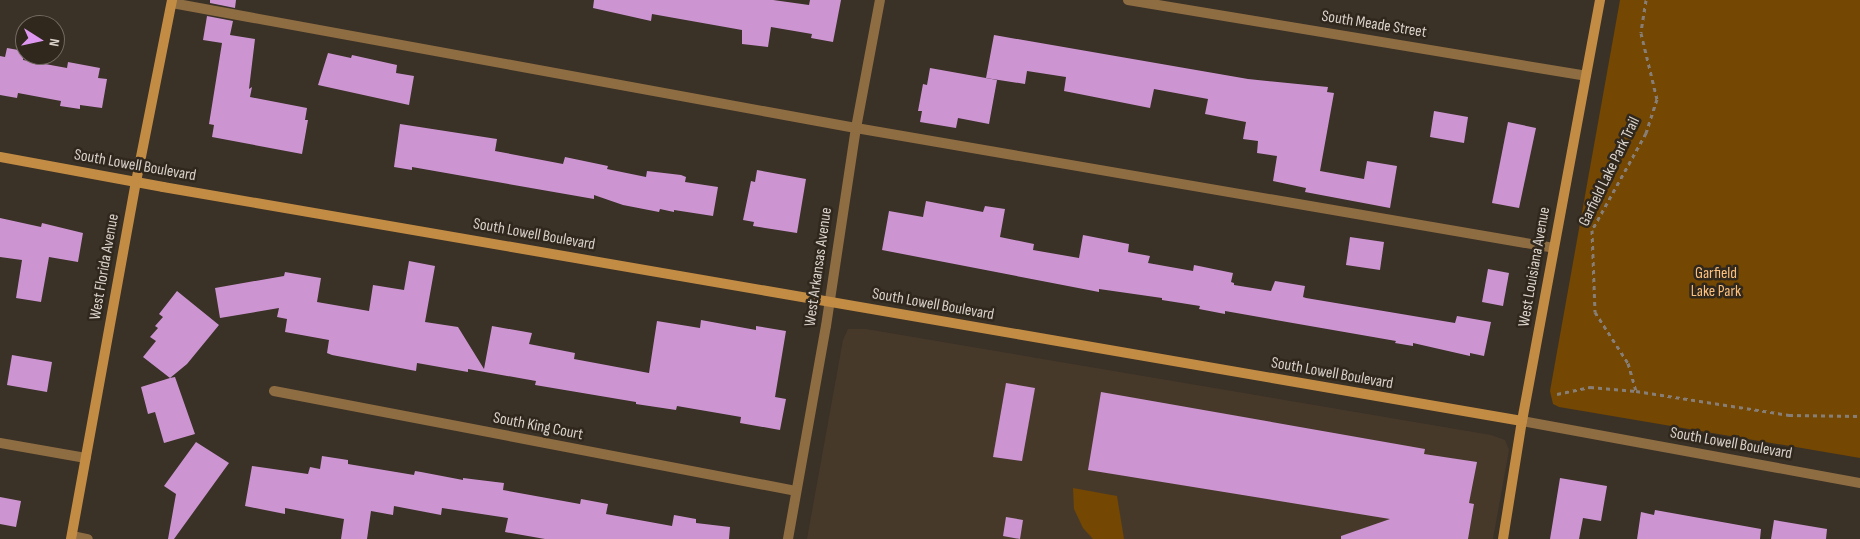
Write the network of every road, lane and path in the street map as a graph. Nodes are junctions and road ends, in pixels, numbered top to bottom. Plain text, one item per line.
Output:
1 (880, 0) edge
2 (1128, 0) edge
3 (1600, 0) edge
4 (1646, 0) edge
5 (172, 1) edge
6 (1586, 76) junction
7 (856, 128) junction
8 (0, 157) edge
9 (136, 182) junction
10 (1554, 248) junction
11 (829, 301) junction
12 (1636, 391) junction
13 (274, 392) dead end
14 (1557, 394) dead end
15 (1860, 416) edge
16 (1522, 421) junction
17 (0, 443) edge
18 (86, 458) junction
19 (1860, 483) edge
20 (796, 491) junction
21 (72, 538) edge
22 (88, 539) edge
23 (788, 539) edge
24 (1502, 539) edge

1 - 7 street, West Arkansas Avenue
2 - 6 street, South Meade Street
3 - 6 street, West Louisiana Avenue
4 - 12 path, Garfield Lake Park Trail
5 - 7 street
5 - 9 street, West Florida Avenue
6 - 10 street, West Louisiana Avenue
7 - 10 street
7 - 11 street, West Arkansas Avenue
8 - 9 street, South Lowell Boulevard
9 - 11 street, South Lowell Boulevard
9 - 18 street, West Florida Avenue
10 - 16 street, West Louisiana Avenue
11 - 16 street, South Lowell Boulevard
11 - 20 street, West Arkansas Avenue
12 - 14 path
12 - 15 path
13 - 20 street, South King Court
16 - 19 street, South Lowell Boulevard
16 - 24 street, West Louisiana Avenue
17 - 18 street
18 - 21 street, West Florida Avenue
20 - 23 street, West Arkansas Avenue
21 - 22 street

